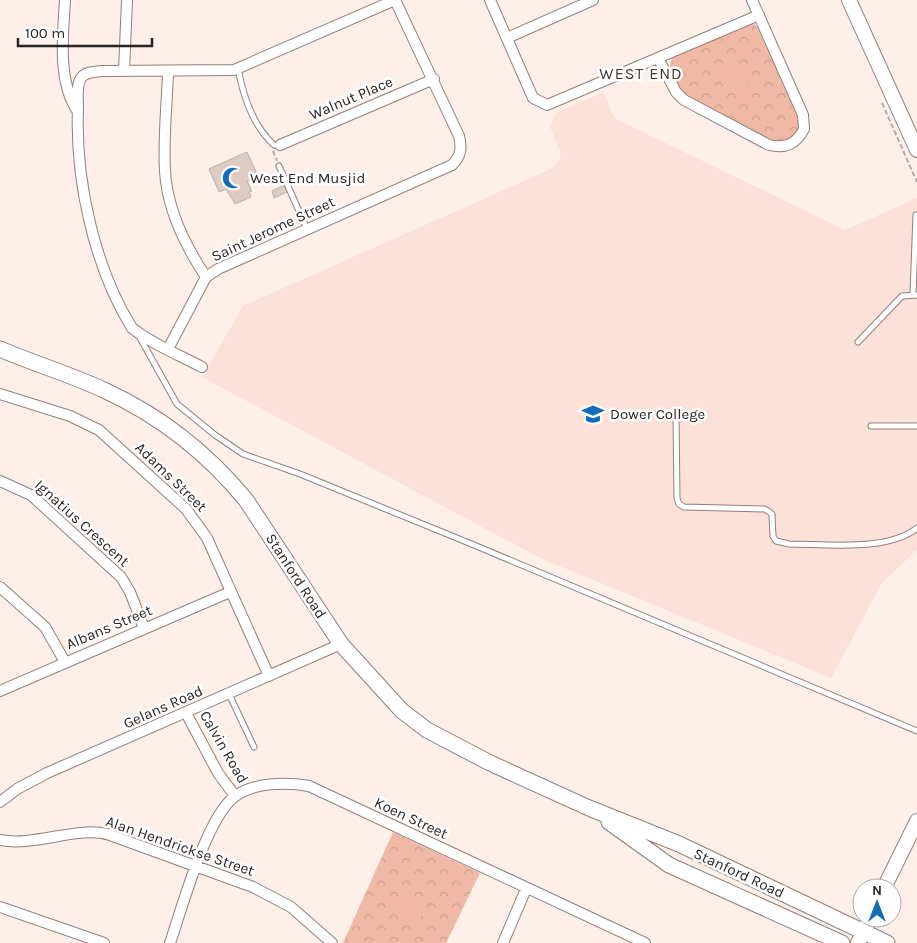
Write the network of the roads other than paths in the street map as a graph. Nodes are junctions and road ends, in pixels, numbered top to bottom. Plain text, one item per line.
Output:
1 (65, 0) edge
2 (127, 0) edge
3 (396, 0) edge
4 (490, 0) edge
5 (593, 0) edge
6 (752, 0) edge
7 (850, 0) edge
8 (759, 15) junction
9 (507, 38) junction
10 (658, 58) junction
11 (238, 68) junction
12 (124, 71) junction
13 (168, 72) junction
14 (434, 79) junction
15 (78, 112) junction
16 (277, 146) joint
17 (917, 150) edge
18 (278, 164) road end
19 (916, 215) edge
20 (307, 229) junction
21 (206, 277) junction
22 (915, 294) edge
23 (138, 333) junction
24 (858, 342) dead end
25 (0, 349) edge
26 (168, 349) junction
27 (202, 367) dead end
28 (0, 394) edge
29 (676, 414) dead end
30 (871, 426) dead end
31 (917, 426) edge
32 (0, 481) edge
33 (917, 528) edge
34 (0, 586) edge
35 (230, 592) junction
36 (144, 628) junction
37 (341, 644) junction
38 (65, 662) junction
39 (269, 676) junction
40 (0, 691) edge
41 (229, 694) junction
42 (186, 713) junction
43 (917, 731) edge
44 (254, 747) dead end
45 (235, 796) junction
46 (0, 802) edge
47 (589, 808) junction
48 (917, 821) edge
49 (0, 840) edge
50 (196, 868) junction
51 (889, 878) edge
52 (526, 889) junction
53 (0, 907) edge
54 (860, 937) edge
55 (104, 943) edge
56 (170, 943) edge
57 (332, 943) edge
58 (502, 943) edge
59 (645, 943) edge
60 (842, 943) edge
61 (887, 943) edge

1 - 15 street
2 - 12 street
3 - 11 street
3 - 14 street, Saint Jerome Street
4 - 9 street
5 - 9 street
6 - 8 street
7 - 17 street
8 - 10 street
8 - 10 street
9 - 10 street
11 - 13 street
11 - 16 lane
12 - 13 street
12 - 15 street
13 - 21 street
14 - 16 street, Walnut Place
14 - 20 street, Saint Jerome Street
15 - 23 street
18 - 20 lane
19 - 22 lane
20 - 21 street, Saint Jerome Street
21 - 26 street, Saint Jerome Street
22 - 24 lane
23 - 26 street
23 - 43 lane
25 - 37 main road, Stanford Road
26 - 27 street
28 - 35 street, Adams Street
29 - 33 lane
30 - 31 lane
32 - 36 street, Ignatius Crescent
34 - 38 street
35 - 36 street, Albans Street
35 - 39 street, Adams Street
36 - 38 street, Albans Street
37 - 39 street, Gelans Road
37 - 47 main road, Stanford Road
38 - 40 street, Albans Street
39 - 41 street, Gelans Road
41 - 42 street, Gelans Road
41 - 44 lane
42 - 45 street, Calvin Road
42 - 46 street, Gelans Road
45 - 50 street
45 - 52 street, Koen Street
47 - 54 main road, Stanford Road
47 - 60 main road, Stanford Road
48 - 51 street
49 - 50 street, Alan Hendrickse Street
50 - 56 street
50 - 57 street, Alan Hendrickse Street
52 - 58 street
52 - 59 street, Koen Street
53 - 55 street
54 - 61 main road, Stanford Road

